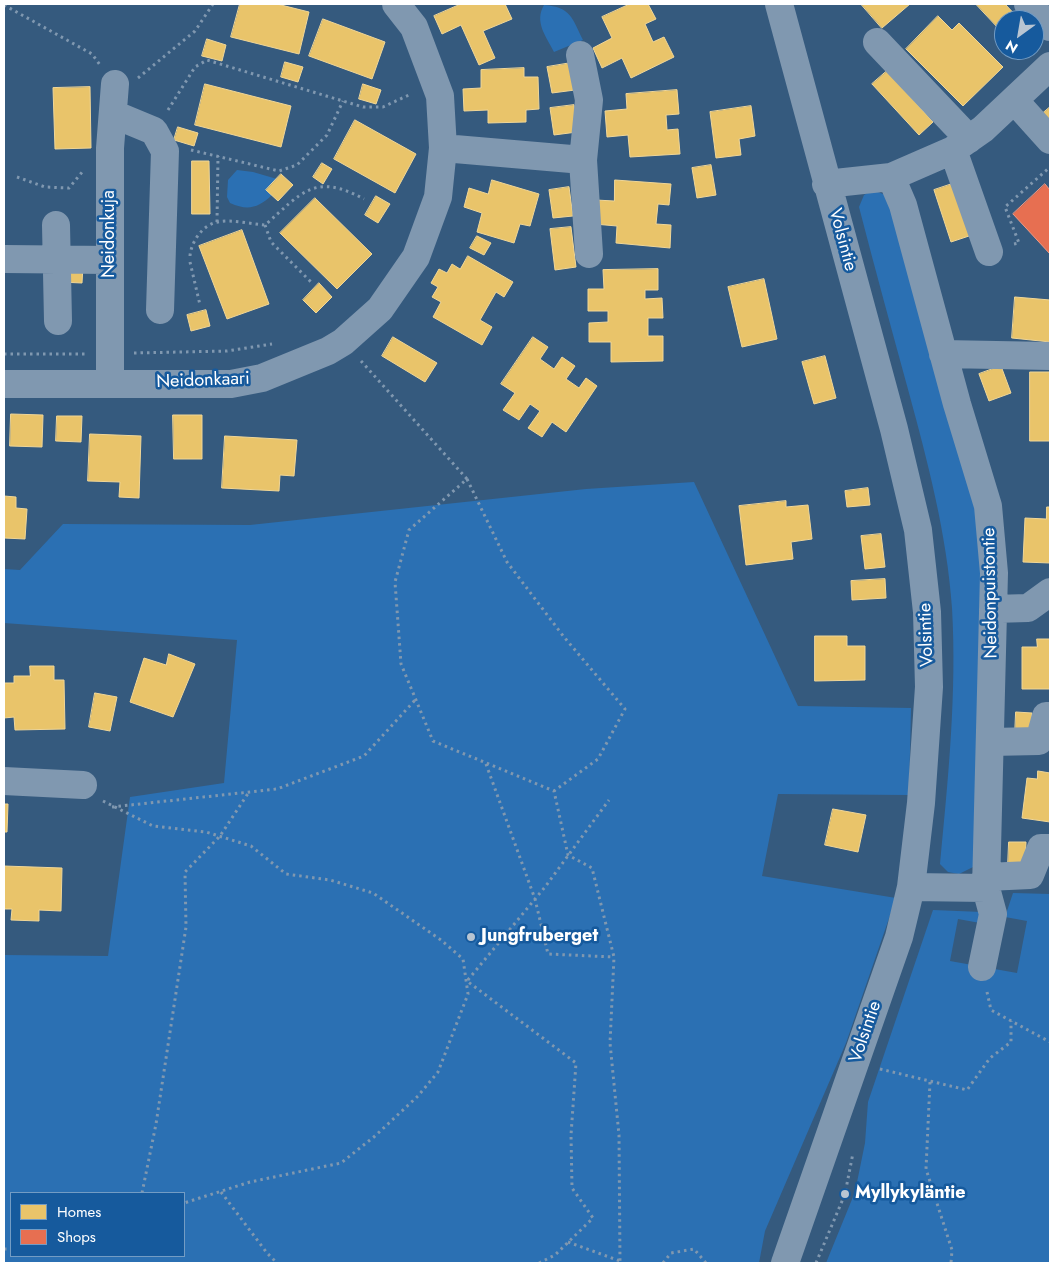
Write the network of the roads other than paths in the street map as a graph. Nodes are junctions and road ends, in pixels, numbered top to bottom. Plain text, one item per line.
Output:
1 (396, 4) edge
2 (779, 4) edge
3 (1028, 4) edge
4 (1050, 27) edge
5 (877, 42) dead end
6 (580, 55) dead end
7 (1050, 66) edge
8 (115, 84) road end
9 (1014, 100) junction
10 (113, 114) junction
11 (1050, 140) edge
12 (961, 144) junction
13 (444, 148) junction
14 (583, 160) junction
15 (892, 177) junction
16 (826, 184) junction
17 (56, 225) dead end
18 (989, 252) road end
19 (589, 254) dead end
20 (4, 259) edge
21 (57, 260) junction
22 (110, 260) junction
23 (160, 310) dead end
24 (58, 322) dead end
25 (944, 354) junction
26 (1050, 356) edge
27 (110, 383) junction
28 (4, 384) edge
29 (1050, 592) edge
30 (993, 609) junction
31 (1050, 716) edge
32 (990, 742) junction
33 (4, 781) edge
34 (83, 785) road end
35 (1050, 848) edge
36 (987, 883) junction
37 (911, 887) junction
38 (982, 967) road end
39 (785, 1263) edge

1 - 13 street, Neidonkaari
2 - 16 street, Volsintie
3 - 4 street
5 - 12 street
6 - 14 street
7 - 9 street
8 - 10 street, Neidonkuja
9 - 11 street
9 - 12 street
10 - 22 street, Neidonkuja
10 - 23 street
12 - 15 street
12 - 18 street
13 - 14 street
13 - 27 street, Neidonkaari
14 - 19 street
15 - 16 street
15 - 25 street, Neidonpuistontie
16 - 37 street, Volsintie
17 - 21 street
20 - 21 street
21 - 22 street
21 - 24 street
22 - 27 street, Neidonkuja
25 - 26 street
25 - 30 street, Neidonpuistontie
27 - 28 street, Neidonkaari
29 - 30 street
30 - 32 street, Neidonpuistontie
31 - 32 street
32 - 36 street, Neidonpuistontie
33 - 34 street
35 - 36 street
36 - 37 street
36 - 38 street, Neidonpuistontie
37 - 39 street, Volsintie

